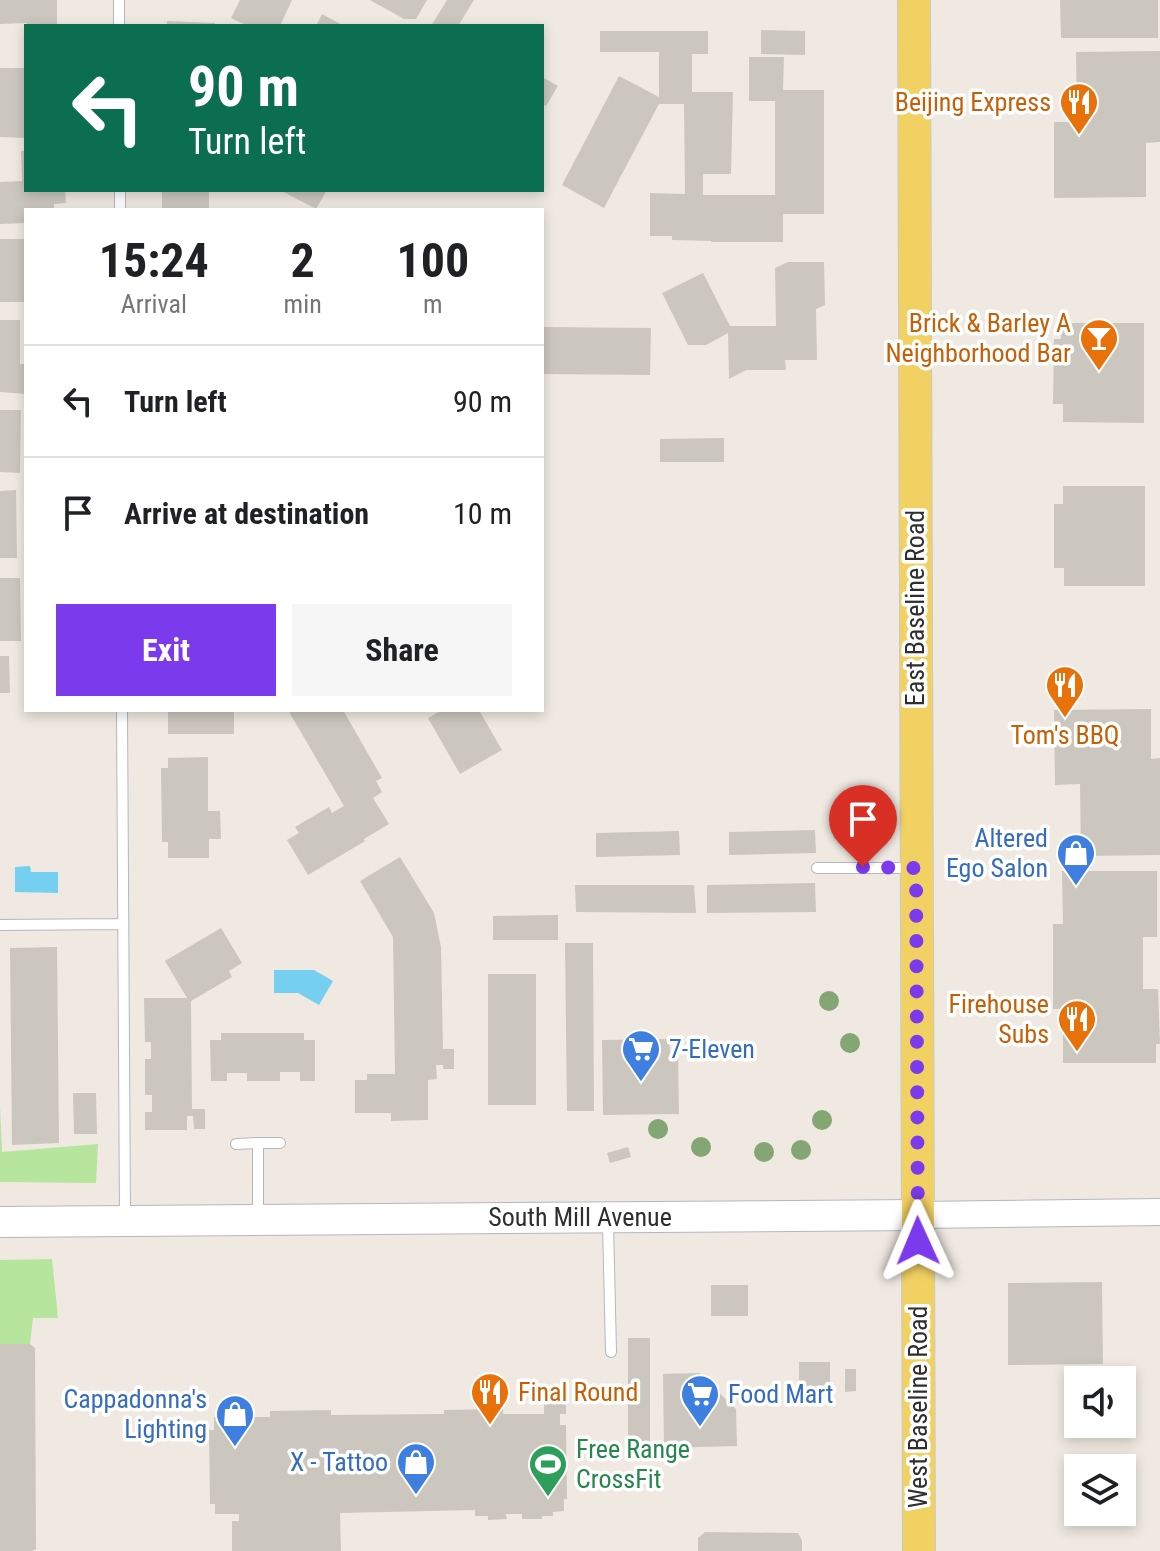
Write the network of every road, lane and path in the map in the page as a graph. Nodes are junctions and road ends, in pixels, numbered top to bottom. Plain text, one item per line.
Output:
1 (119, 0) edge
2 (914, 0) edge
3 (119, 24) edge
4 (122, 712) edge
5 (817, 868) dead end
6 (916, 868) junction
7 (123, 924) junction
8 (0, 925) edge
9 (258, 1143) junction
10 (280, 1143) dead end
11 (236, 1144) dead end
12 (1160, 1212) edge
13 (917, 1215) junction
14 (608, 1216) junction
15 (258, 1219) junction
16 (125, 1221) junction
17 (0, 1222) edge
18 (611, 1352) dead end
19 (919, 1551) edge

1 - 3 lane
2 - 6 main road, East Baseline Road
4 - 7 lane
5 - 6 lane
6 - 13 main road, East Baseline Road
7 - 8 lane
7 - 16 lane
9 - 10 lane
9 - 11 lane
9 - 15 lane
12 - 13 street, South Mill Avenue
13 - 14 main road, South Mill Avenue
13 - 19 main road, West Baseline Road
14 - 15 main road, South Mill Avenue
14 - 18 lane
15 - 16 main road, South Mill Avenue
16 - 17 main road, South Mill Avenue

